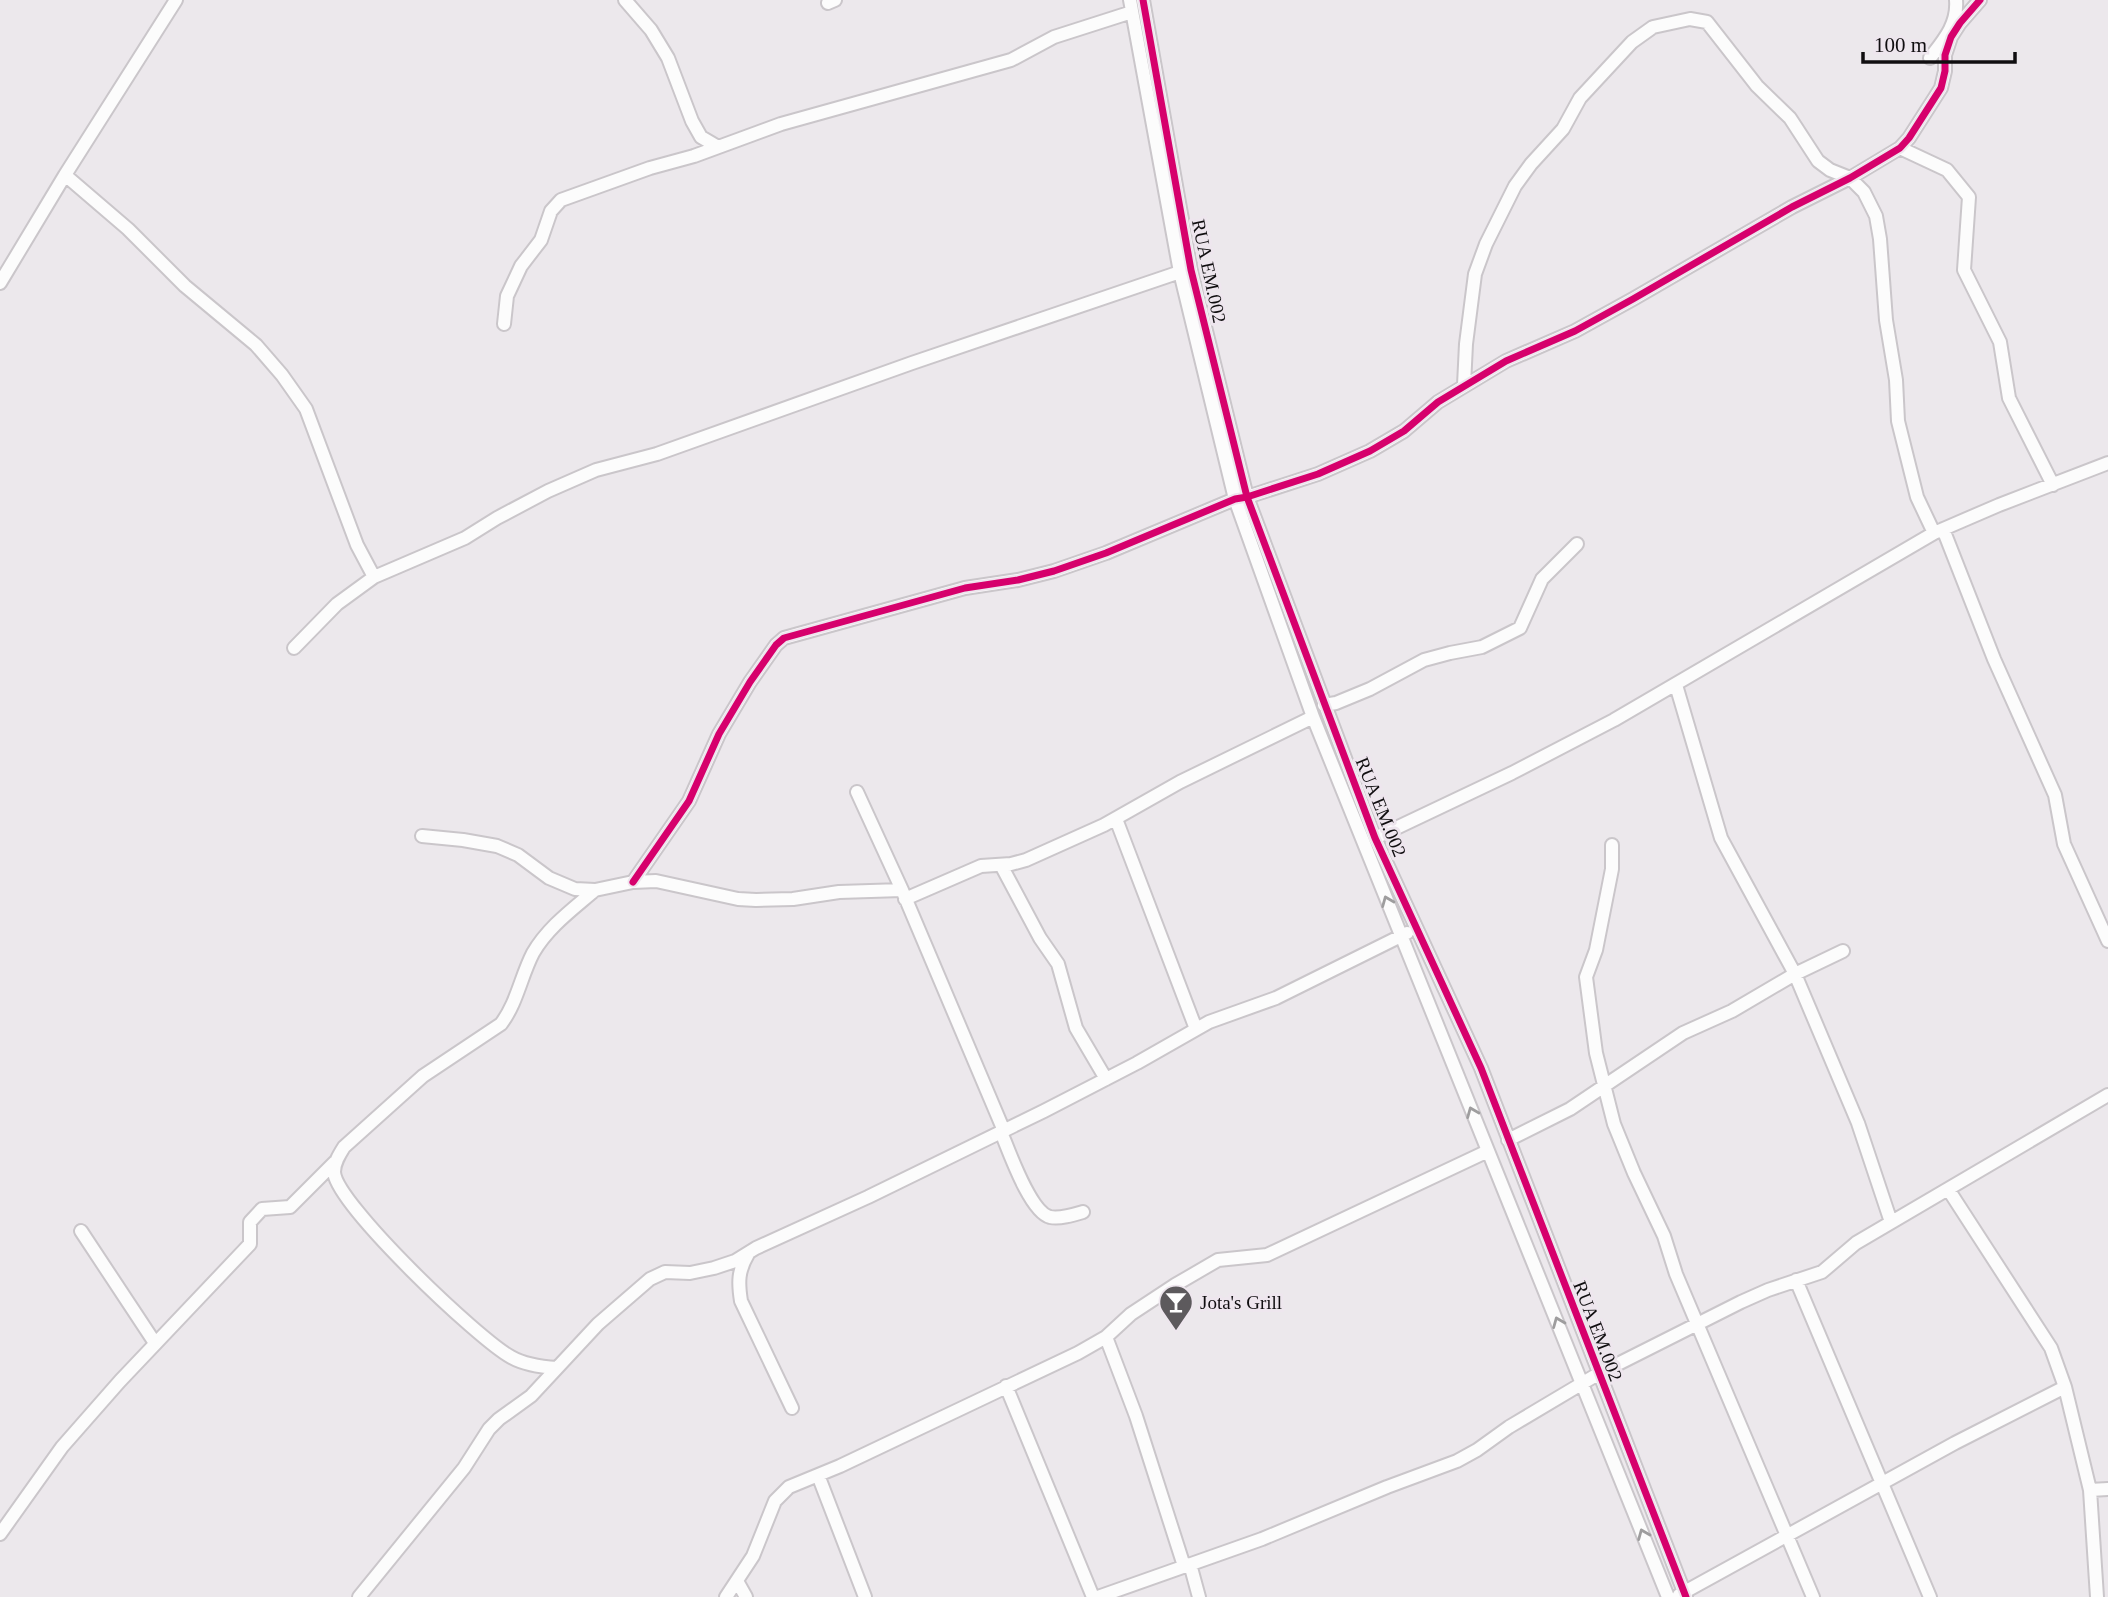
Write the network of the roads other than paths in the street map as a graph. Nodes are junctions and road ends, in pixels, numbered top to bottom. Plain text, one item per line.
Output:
1 (176, 0) edge
2 (625, 0) edge
3 (1143, 0) edge
4 (1956, 0) edge
5 (1980, 0) edge
6 (1131, 6) edge
7 (1930, 58) dead end
8 (718, 147) junction
9 (1900, 148) junction
10 (65, 175) junction
11 (1850, 178) junction
12 (1180, 272) junction
13 (0, 283) edge
14 (504, 324) dead end
15 (1464, 385) junction
16 (2108, 463) edge
17 (2053, 485) junction
18 (1241, 498) junction
19 (1939, 531) junction
20 (1577, 544) dead end
21 (374, 577) junction
22 (293, 648) dead end
23 (1676, 685) junction
24 (1324, 705) junction
25 (1313, 717) junction
26 (857, 792) dead end
27 (1116, 819) junction
28 (422, 836) dead end
29 (1375, 838) junction
30 (1612, 845) dead end
31 (1001, 865) junction
32 (634, 881) junction
33 (595, 890) junction
34 (904, 894) junction
35 (1417, 929) junction
36 (1401, 936) junction
37 (2108, 941) edge
38 (1843, 951) dead end
39 (1795, 974) junction
40 (1196, 1029) junction
41 (1106, 1079) junction
42 (1605, 1085) junction
43 (2108, 1095) edge
44 (1002, 1131) junction
45 (1508, 1140) junction
46 (1488, 1151) junction
47 (335, 1162) junction
48 (1948, 1189) junction
49 (1083, 1212) dead end
50 (1891, 1222) junction
51 (80, 1231) dead end
52 (749, 1252) junction
53 (1796, 1280) junction
54 (1697, 1325) junction
55 (1106, 1337) junction
56 (155, 1343) junction
57 (557, 1368) junction
58 (1598, 1374) junction
59 (1583, 1383) junction
60 (1006, 1386) junction
61 (2065, 1387) junction
62 (792, 1408) dead end
63 (818, 1475) junction
64 (1882, 1483) junction
65 (2108, 1489) edge
66 (2090, 1490) junction
67 (0, 1534) edge
68 (1787, 1535) junction
69 (1187, 1565) junction
70 (737, 1581) junction
71 (1682, 1595) edge
72 (359, 1597) edge
73 (726, 1597) edge
74 (746, 1597) edge
75 (865, 1597) edge
76 (1093, 1597) edge
77 (1098, 1597) edge
78 (1199, 1597) edge
79 (1668, 1597) edge
80 (1814, 1597) edge
81 (1930, 1597) edge
82 (2097, 1597) edge

1 - 10 street
2 - 8 street
3 - 18 street, RUA EM.002
4 - 7 street
5 - 9 street
6 - 8 street
6 - 12 street, RUA EM.002
8 - 14 street
9 - 11 street
9 - 17 street
10 - 13 street
10 - 21 street
11 - 15 street
11 - 15 street
11 - 19 street
12 - 18 street, RUA EM.002
12 - 21 street
15 - 18 street
16 - 17 street
17 - 19 street
18 - 24 street, RUA EM.002
18 - 25 street, RUA EM.002
18 - 32 street
19 - 23 street
19 - 37 street
20 - 24 street
21 - 22 street
23 - 29 street
23 - 39 street
24 - 29 street, RUA EM.002
25 - 27 street
36 -> 25 street, RUA EM.002
26 - 34 street
27 - 31 street
27 - 40 street
28 - 33 street
29 - 35 street, RUA EM.002
30 - 42 street
31 - 34 street
31 - 41 street
32 - 33 street
32 - 34 street
33 - 47 street
34 - 44 street
35 - 36 street
35 - 45 street, RUA EM.002
36 - 40 street
46 -> 36 street, RUA EM.002
38 - 39 street
39 - 42 street
39 - 50 street
40 - 41 street
41 - 44 street
42 - 45 street
42 - 54 street
43 - 48 street
44 - 49 street
44 - 52 street
45 - 58 street, RUA EM.002
46 - 55 street
59 -> 46 street, RUA EM.002
47 - 56 street
47 - 57 street
48 - 50 street
48 - 61 street
50 - 53 street
51 - 56 street
52 - 57 street
52 - 62 street
53 - 54 street
53 - 64 street
54 - 58 street
54 - 68 street
55 - 60 street
55 - 69 street
56 - 67 street
57 - 72 street
58 - 59 street
58 - 71 street, RUA EM.002
59 - 69 street
79 -> 59 street, RUA EM.002
60 - 63 street
60 - 76 street
61 - 64 street
61 - 66 street
63 - 70 street
63 - 75 street
64 - 68 street
64 - 81 street
65 - 66 street
66 - 82 street
68 - 71 street
68 - 80 street
69 - 77 street
69 - 78 street
70 - 73 street
70 - 74 street

